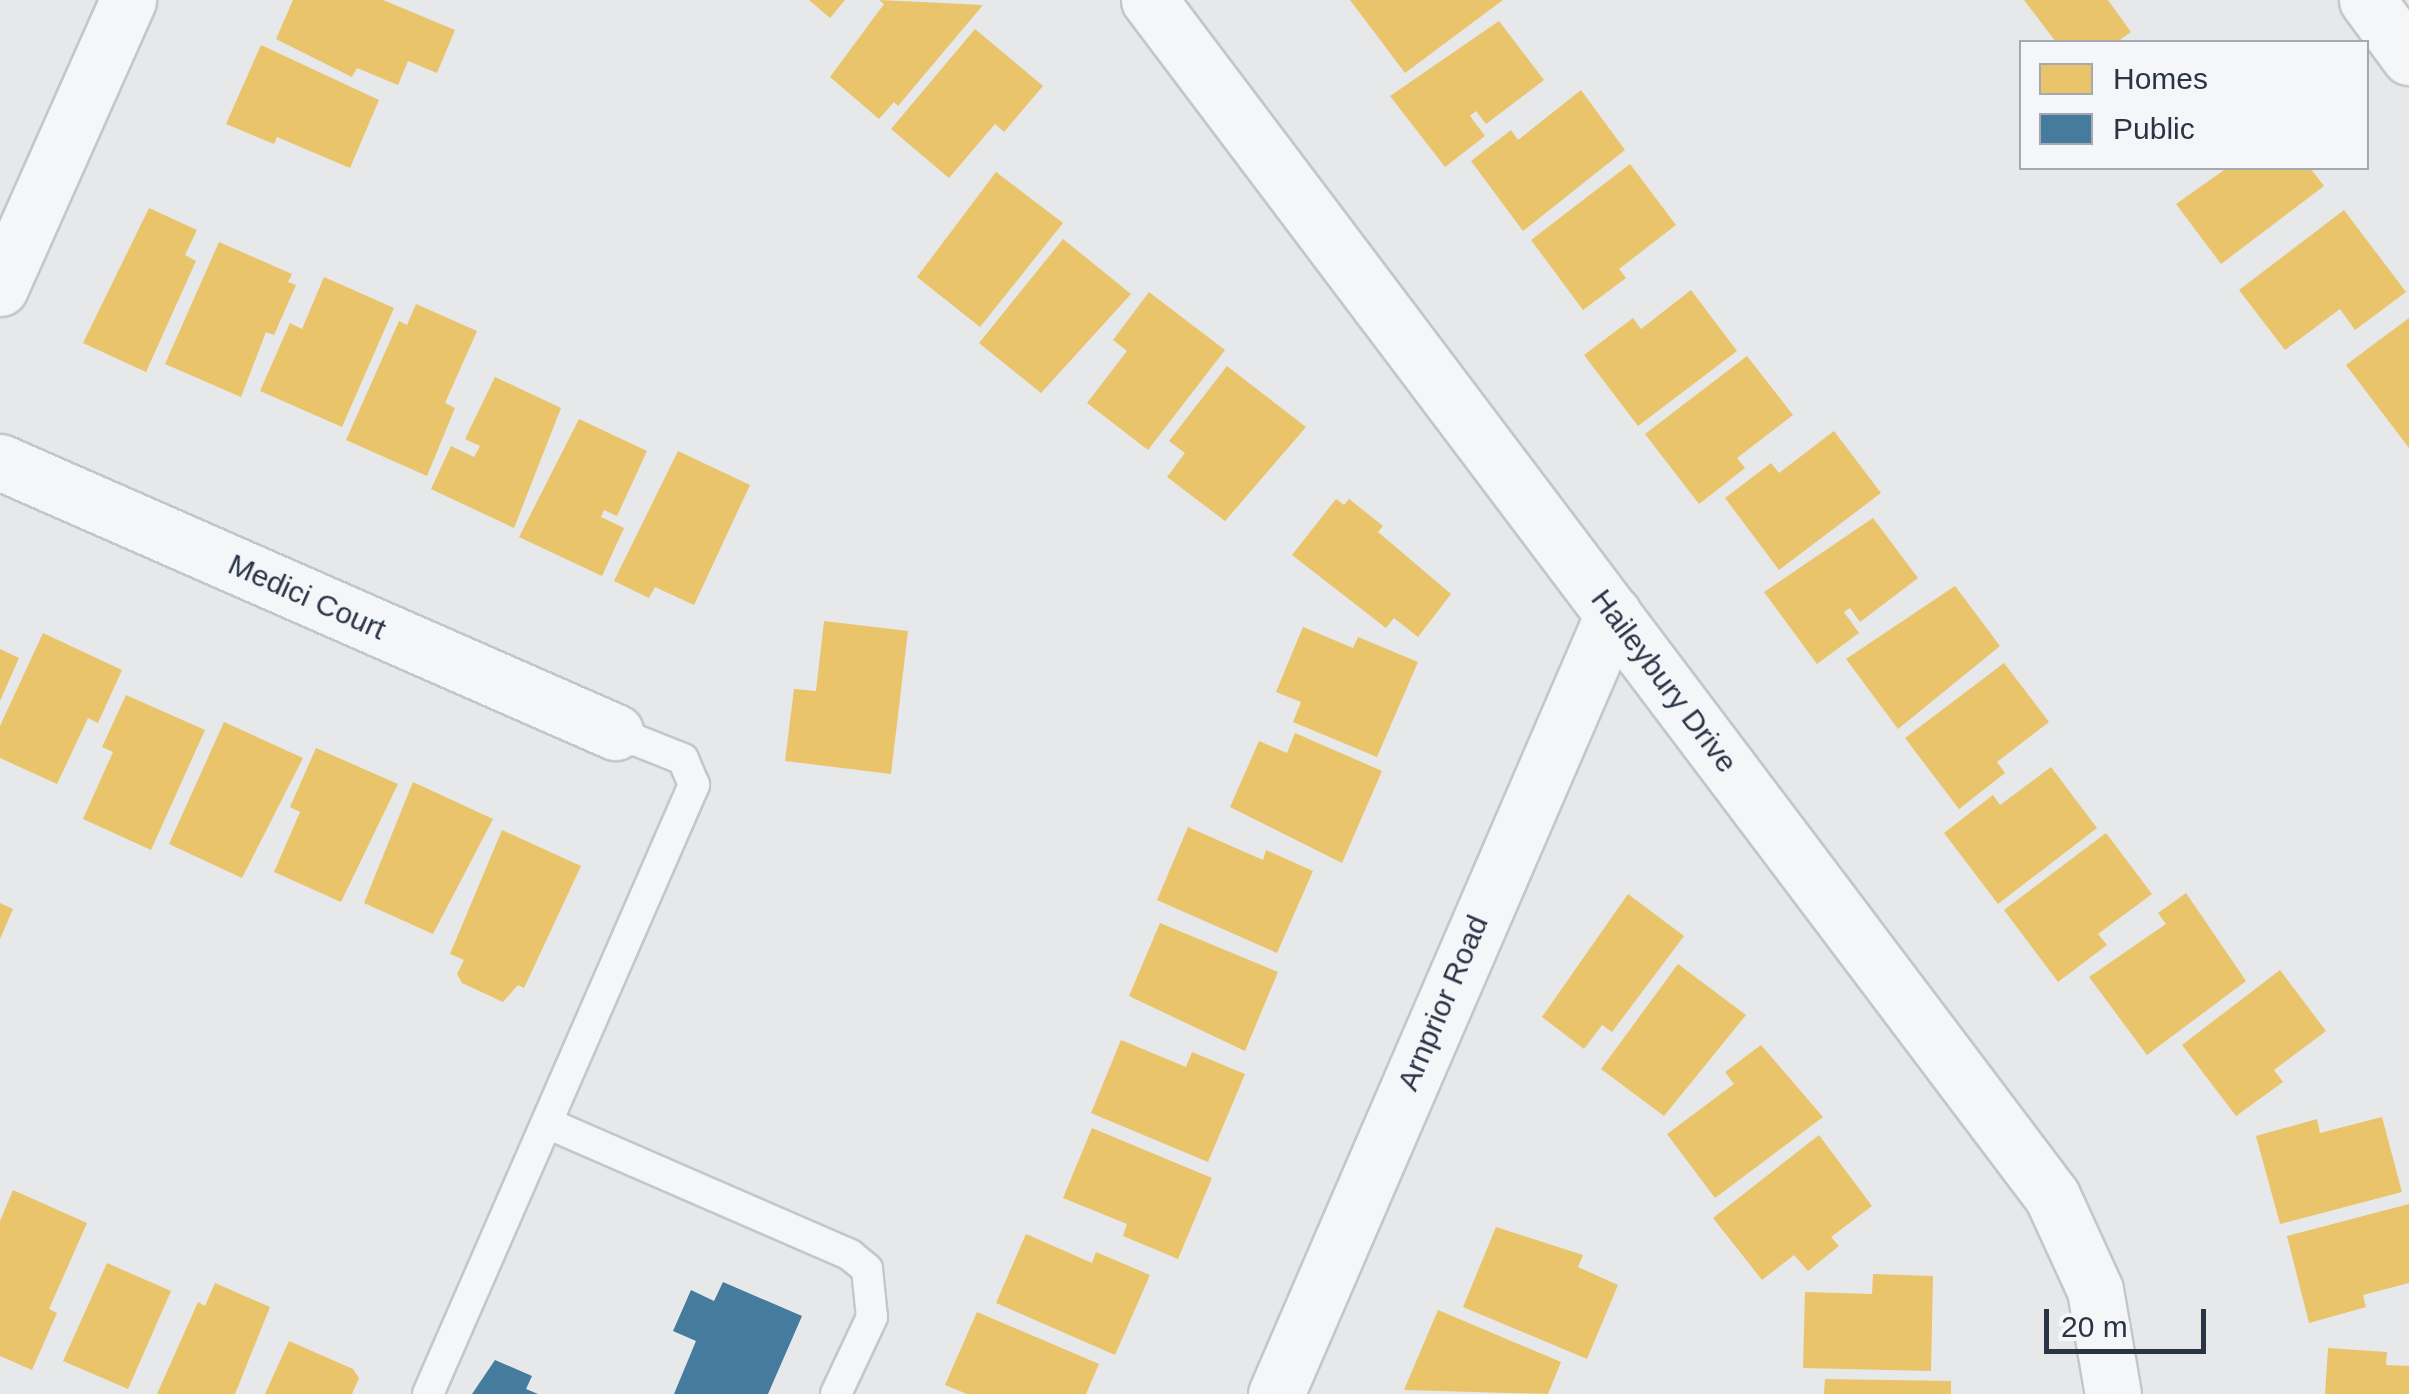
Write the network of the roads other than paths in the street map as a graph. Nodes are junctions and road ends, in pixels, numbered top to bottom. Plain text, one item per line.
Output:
1 (128, 0) edge
2 (1149, 0) edge
3 (2367, 0) edge
4 (2409, 57) edge
5 (0, 288) edge
6 (0, 462) edge
7 (1613, 614) junction
8 (614, 732) joint
9 (547, 1123) junction
10 (428, 1394) edge
11 (836, 1394) edge
12 (1276, 1394) edge
13 (2113, 1394) edge

1 - 5 street
2 - 7 street, Haileybury Drive
3 - 4 street
6 - 8 street, Medici Court
7 - 12 street, Arnprior Road
7 - 13 street, Haileybury Drive
8 - 9 lane
9 - 10 lane
9 - 11 lane

